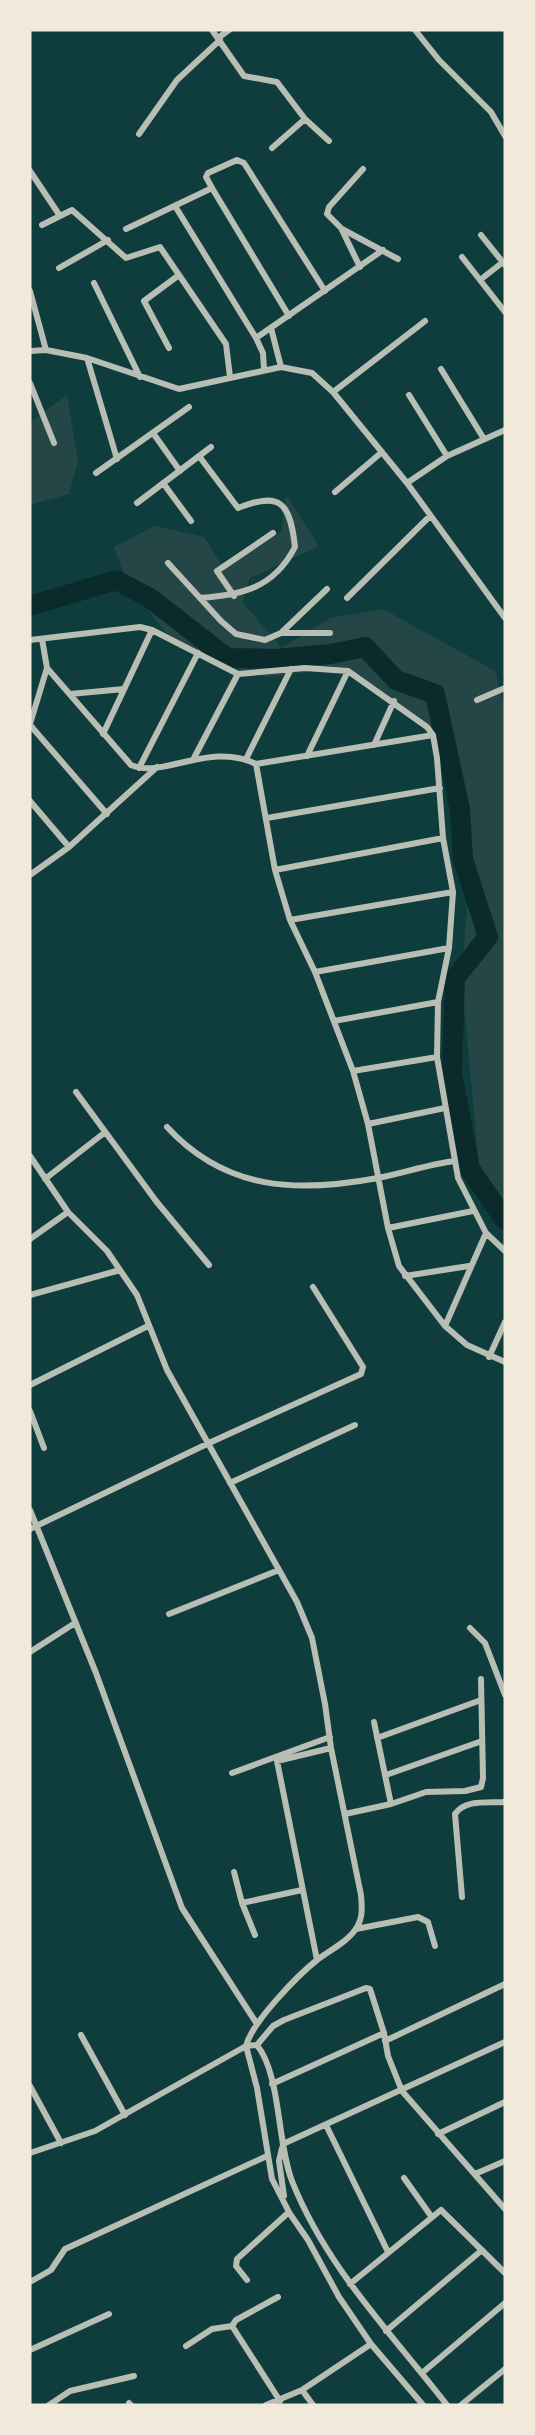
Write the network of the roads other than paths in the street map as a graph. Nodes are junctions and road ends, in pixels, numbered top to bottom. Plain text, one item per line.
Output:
1 (212, 30) edge
2 (229, 30) edge
3 (420, 32) edge
4 (219, 39) junction
5 (305, 119) junction
6 (139, 134) dead end
7 (505, 136) edge
8 (328, 141) dead end
9 (272, 148) dead end
10 (363, 170) dead end
11 (30, 171) edge
12 (212, 188) junction
13 (175, 206) junction
14 (60, 216) junction
15 (42, 225) dead end
16 (126, 229) dead end
17 (342, 229) junction
18 (481, 235) dead end
19 (108, 240) junction
20 (383, 250) junction
21 (462, 257) dead end
22 (398, 259) dead end
23 (504, 263) edge
24 (360, 267) junction
25 (59, 268) dead end
26 (179, 275) junction
27 (480, 280) junction
28 (94, 283) dead end
29 (30, 291) edge
30 (325, 291) junction
31 (505, 312) edge
32 (289, 316) junction
33 (425, 321) dead end
34 (271, 328) junction
35 (256, 338) junction
36 (169, 348) dead end
37 (46, 350) junction
38 (30, 351) edge
39 (87, 358) junction
40 (281, 367) junction
41 (264, 369) junction
42 (441, 369) dead end
43 (140, 377) junction
44 (230, 377) junction
45 (30, 383) edge
46 (333, 392) junction
47 (409, 395) dead end
48 (189, 407) dead end
49 (505, 430) edge
50 (153, 433) junction
51 (484, 439) junction
52 (54, 443) dead end
53 (212, 447) dead end
54 (382, 452) junction
55 (199, 456) junction
56 (447, 456) junction
57 (117, 459) junction
58 (180, 471) junction
59 (96, 474) dead end
60 (163, 483) junction
61 (407, 483) junction
62 (335, 492) dead end
63 (137, 503) dead end
64 (430, 516) junction
65 (191, 521) dead end
66 (273, 533) dead end
67 (168, 563) dead end
68 (327, 589) dead end
69 (234, 596) junction
70 (200, 598) junction
71 (347, 598) dead end
72 (505, 618) edge
73 (152, 630) junction
74 (281, 633) junction
75 (330, 633) dead end
76 (42, 639) junction
77 (30, 640) edge
78 (198, 653) junction
79 (47, 668) junction
80 (291, 669) junction
81 (348, 671) junction
82 (238, 674) junction
83 (505, 688) edge
84 (124, 689) junction
85 (70, 694) junction
86 (477, 700) dead end
87 (394, 701) junction
88 (33, 702) edge
89 (31, 725) edge
90 (103, 734) junction
91 (433, 735) junction
92 (374, 744) junction
93 (307, 756) junction
94 (195, 758) junction
95 (246, 759) junction
96 (256, 764) junction
97 (157, 766) junction
98 (139, 768) junction
99 (440, 788) junction
100 (30, 801) edge
101 (107, 814) junction
102 (267, 818) junction
103 (443, 838) junction
104 (69, 847) junction
105 (275, 870) junction
106 (31, 875) edge
107 (453, 892) junction
108 (290, 920) junction
109 (449, 948) junction
110 (315, 972) junction
111 (438, 1002) junction
112 (334, 1021) junction
113 (437, 1057) junction
114 (353, 1071) junction
115 (76, 1092) dead end
116 (445, 1108) junction
117 (368, 1124) junction
118 (167, 1127) dead end
119 (104, 1133) junction
120 (30, 1156) edge
121 (455, 1161) junction
122 (378, 1178) junction
123 (45, 1179) junction
124 (473, 1211) junction
125 (68, 1212) junction
126 (388, 1228) junction
127 (486, 1233) junction
128 (30, 1239) edge
129 (505, 1251) edge
130 (209, 1265) dead end
131 (469, 1266) junction
132 (120, 1270) junction
133 (405, 1276) junction
134 (313, 1287) dead end
135 (30, 1295) edge
136 (505, 1322) edge
137 (148, 1326) junction
138 (445, 1326) junction
139 (489, 1357) junction
140 (505, 1362) edge
141 (30, 1385) edge
142 (30, 1411) edge
143 (355, 1425) dead end
144 (209, 1443) junction
145 (44, 1448) dead end
146 (230, 1483) junction
147 (30, 1510) edge
148 (33, 1527) edge
149 (279, 1570) junction
150 (169, 1614) dead end
151 (75, 1623) junction
152 (470, 1628) dead end
153 (30, 1652) edge
154 (481, 1679) dead end
155 (505, 1695) edge
156 (481, 1700) junction
157 (374, 1722) dead end
158 (330, 1737) junction
159 (377, 1738) junction
160 (482, 1741) junction
161 (331, 1748) junction
162 (232, 1773) dead end
163 (386, 1775) junction
164 (505, 1802) edge
165 (391, 1804) junction
166 (345, 1814) junction
167 (234, 1872) dead end
168 (302, 1890) junction
169 (462, 1897) dead end
170 (242, 1903) junction
171 (356, 1929) junction
172 (255, 1935) dead end
173 (435, 1946) dead end
174 (317, 1960) junction
175 (505, 1984) edge
176 (257, 2024) junction
177 (81, 2035) dead end
178 (384, 2037) junction
179 (505, 2042) edge
180 (257, 2044) junction
181 (246, 2046) junction
182 (272, 2084) junction
183 (30, 2086) edge
184 (402, 2091) junction
185 (505, 2102) edge
186 (125, 2115) junction
187 (326, 2125) junction
188 (438, 2134) junction
189 (61, 2143) junction
190 (283, 2144) junction
191 (30, 2153) edge
192 (267, 2156) junction
193 (505, 2161) edge
194 (475, 2174) junction
195 (404, 2178) dead end
196 (505, 2209) edge
197 (290, 2214) junction
198 (431, 2216) junction
199 (482, 2250) junction
200 (388, 2252) junction
201 (505, 2273) edge
202 (247, 2280) dead end
203 (30, 2282) edge
204 (350, 2284) junction
205 (278, 2296) dead end
206 (505, 2303) edge
207 (109, 2314) dead end
208 (232, 2326) junction
209 (386, 2331) junction
210 (371, 2344) junction
211 (186, 2346) dead end
212 (30, 2350) edge
213 (505, 2369) edge
214 (422, 2373) junction
215 (134, 2376) dead end
216 (302, 2390) junction
217 (280, 2401) junction
218 (49, 2405) edge
219 (266, 2405) edge
220 (313, 2405) edge
221 (423, 2405) edge
222 (447, 2405) edge
223 (460, 2405) edge

1 - 4 street
2 - 4 street
3 - 7 street
4 - 5 street
4 - 6 street
5 - 8 street
5 - 9 street
10 - 17 street
11 - 14 street
12 - 13 street
12 - 30 street
12 - 32 street
13 - 16 street
13 - 35 street
14 - 15 street
14 - 19 street
17 - 20 street
17 - 24 street
18 - 23 street
19 - 25 street
19 - 26 street
20 - 22 street
20 - 24 street
21 - 27 street
23 - 27 street
24 - 30 street
26 - 36 street
26 - 44 street
27 - 31 street
28 - 43 street
29 - 37 street
30 - 32 street
32 - 34 street
33 - 46 street
34 - 35 street
34 - 40 street
35 - 41 street
37 - 38 street
37 - 39 street
39 - 43 street
39 - 57 street
40 - 41 street
40 - 46 street
41 - 44 street
42 - 51 street
43 - 44 street
45 - 52 street
46 - 54 street
47 - 56 street
48 - 50 street
49 - 51 street
50 - 57 street
50 - 58 street
51 - 56 street
53 - 55 street
54 - 61 street
54 - 62 street
55 - 58 street
55 - 69 street
56 - 61 street
57 - 59 street
58 - 60 street
60 - 63 street
60 - 65 street
61 - 64 street
64 - 71 street
64 - 72 street
66 - 69 street
67 - 70 street
68 - 74 street
69 - 70 street
70 - 74 street
73 - 76 street
73 - 78 street
73 - 84 street
74 - 75 street
76 - 77 street
76 - 79 street
78 - 82 street
78 - 98 street
79 - 85 street
79 - 88 street
80 - 81 street
80 - 82 street
80 - 95 street
81 - 87 street
81 - 93 street
82 - 94 street
83 - 86 street
84 - 85 street
84 - 90 street
85 - 90 street
87 - 91 street
87 - 92 street
88 - 89 street
89 - 101 street
90 - 98 street
91 - 92 street
91 - 99 street
92 - 93 street
93 - 96 street
94 - 95 street
94 - 97 street
95 - 96 street
96 - 102 street
97 - 98 street
97 - 101 street
99 - 102 street
99 - 103 street
100 - 104 street
101 - 104 street
102 - 105 street
103 - 105 street
103 - 107 street
104 - 106 street
105 - 108 street
107 - 108 street
107 - 109 street
108 - 110 street
109 - 110 street
109 - 111 street
110 - 112 street
111 - 112 street
111 - 113 street
112 - 114 street
113 - 114 street
113 - 116 street
114 - 117 street
115 - 119 street
116 - 117 street
116 - 121 street
117 - 122 street
118 - 122 street
119 - 123 street
119 - 130 street
120 - 123 street
121 - 122 street
121 - 124 street
122 - 126 street
123 - 125 street
124 - 126 street
124 - 127 street
125 - 128 street
125 - 132 street
126 - 133 street
127 - 129 street
127 - 131 street
131 - 133 street
131 - 138 street
132 - 135 street
132 - 137 street
133 - 138 street
134 - 144 street
136 - 139 street
137 - 141 street
137 - 144 street
138 - 139 street
139 - 140 street
142 - 145 street
143 - 146 street
144 - 146 street
144 - 148 street
146 - 149 street
147 - 148 street
148 - 151 street
149 - 150 street
149 - 158 street
151 - 153 street
151 - 176 street
152 - 155 street
154 - 156 street
156 - 159 street
156 - 160 street
157 - 159 street
158 - 161 street
158 - 162 street
159 - 163 street
160 - 163 street
160 - 165 street
161 - 166 street
161 - 168 street
163 - 165 street
164 - 169 street
165 - 166 street
166 - 171 street
167 - 170 street
168 - 170 street
168 - 174 street
170 - 172 street
171 - 173 street
171 - 174 street
174 - 176 street
175 - 178 street
176 - 181 street
177 - 186 street
178 - 180 street
178 - 182 street
178 - 184 street
179 - 184 street
180 - 181 street
180 - 182 street
181 - 186 street
181 - 192 street
182 - 190 street
183 - 189 street
184 - 187 street
184 - 188 street
185 - 188 street
186 - 189 street
187 - 190 street
187 - 200 street
188 - 194 street
189 - 191 street
190 - 197 street
190 - 204 street
192 - 197 street
192 - 203 street
193 - 194 street
194 - 196 street
195 - 198 street
197 - 202 street
197 - 210 street
198 - 199 street
198 - 200 street
199 - 201 street
199 - 209 street
200 - 204 street
204 - 209 street
205 - 208 street
206 - 214 street
207 - 212 street
208 - 211 street
208 - 217 street
209 - 214 street
210 - 216 street
210 - 221 street
213 - 223 street
214 - 222 street
215 - 218 street
216 - 217 street
216 - 220 street
217 - 219 street

